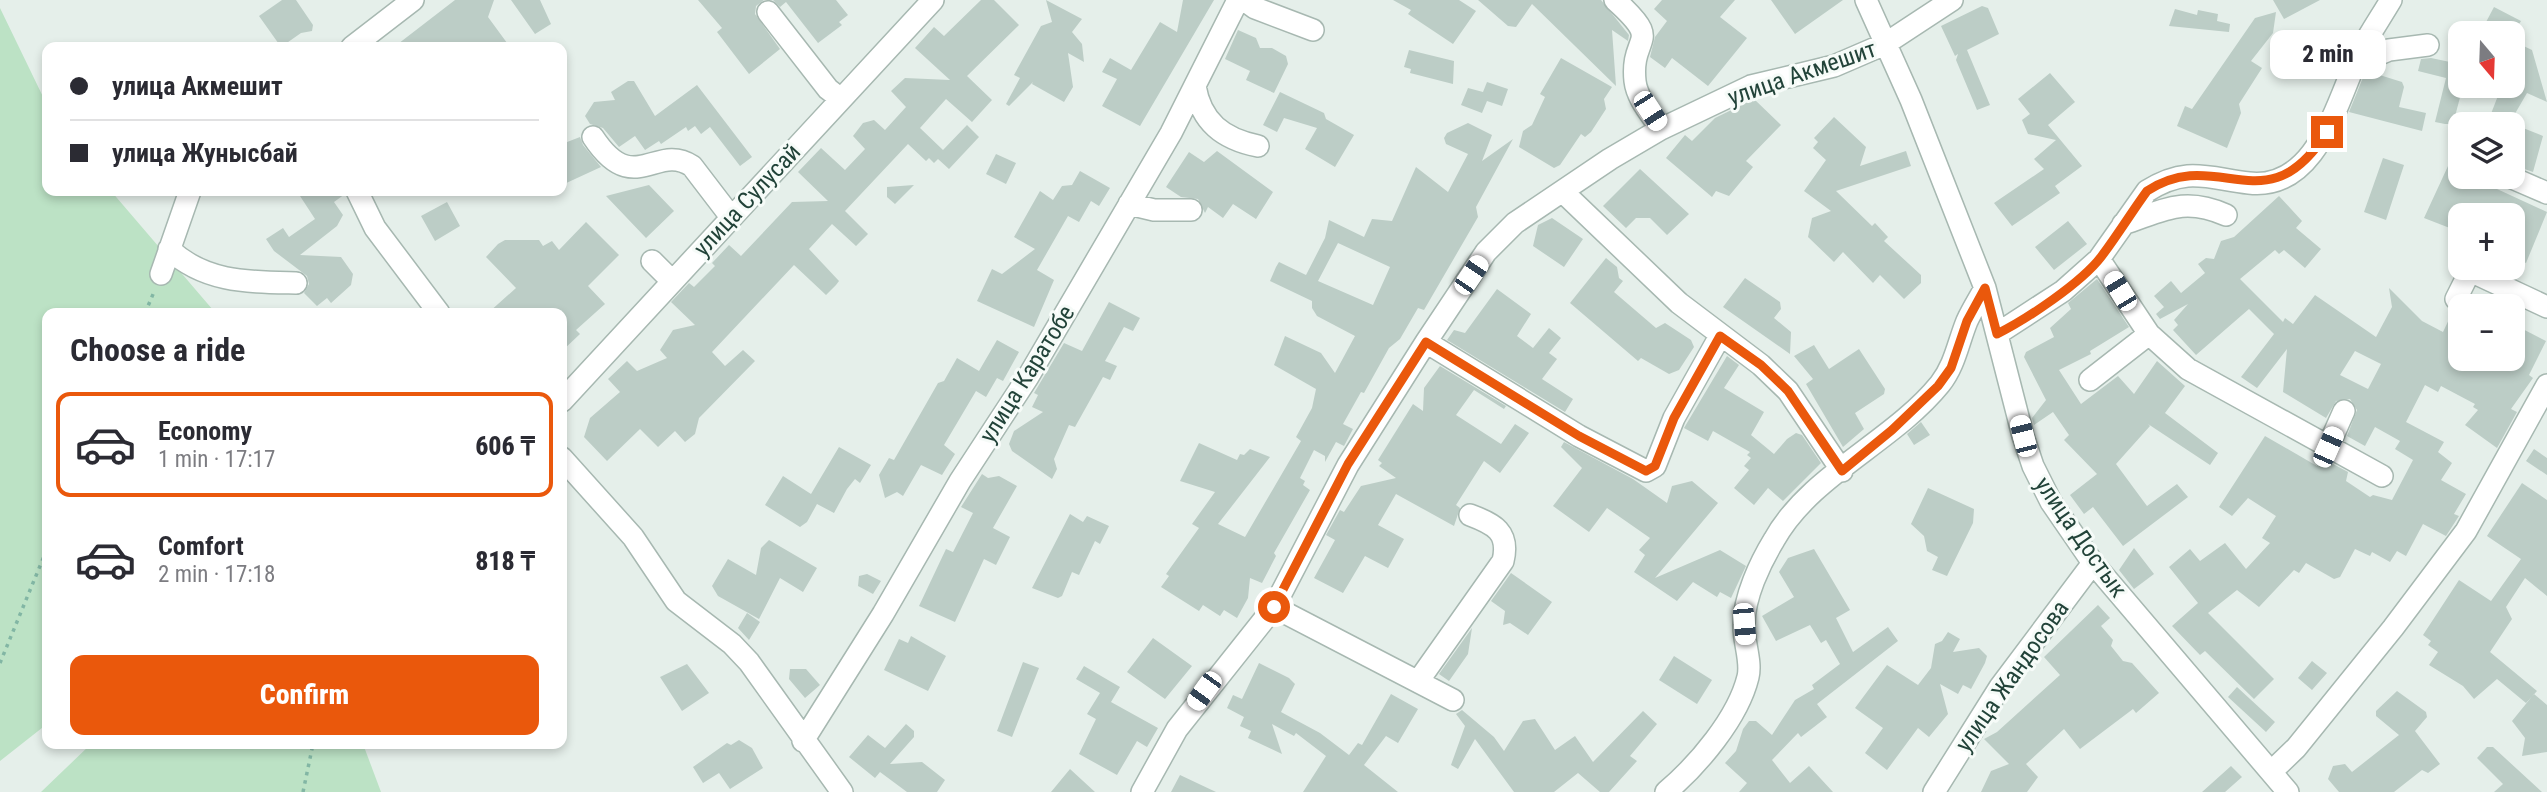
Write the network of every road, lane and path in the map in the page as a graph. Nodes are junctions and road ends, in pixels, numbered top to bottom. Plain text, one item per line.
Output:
1 (933, 0) edge
2 (1238, 0) edge
3 (1244, 0) edge
4 (1615, 0) edge
5 (1866, 0) edge
6 (1952, 0) edge
7 (2391, 0) edge
8 (412, 1) edge
9 (768, 12) dead end
10 (1313, 30) dead end
11 (359, 42) edge
12 (1885, 44) junction
13 (2428, 45) dead end
14 (2356, 64) junction
15 (1195, 86) junction
16 (841, 99) junction
17 (1661, 129) junction
18 (593, 137) dead end
19 (1258, 146) dead end
20 (2525, 183) edge
21 (1563, 192) junction
22 (2547, 193) edge
23 (188, 196) edge
24 (360, 196) edge
25 (1129, 204) junction
26 (1191, 210) dead end
27 (2225, 215) dead end
28 (732, 217) junction
29 (2123, 224) junction
30 (169, 249) junction
31 (2099, 259) junction
32 (652, 261) dead end
33 (161, 274) dead end
34 (672, 281) junction
35 (296, 283) dead end
36 (1985, 288) junction
37 (2458, 294) edge
38 (2519, 294) edge
39 (2525, 297) edge
40 (2547, 307) edge
41 (435, 308) edge
42 (1997, 334) junction
43 (2149, 334) junction
44 (1720, 336) junction
45 (1426, 342) junction
46 (2090, 380) dead end
47 (2547, 385) edge
48 (567, 396) edge
49 (2344, 411) dead end
50 (2328, 447) junction
51 (567, 463) edge
52 (1842, 471) junction
53 (2382, 476) dead end
54 (1470, 515) dead end
55 (42, 561) edge
56 (2093, 563) junction
57 (1274, 607) junction
58 (0, 663) edge
59 (1419, 680) junction
60 (1453, 700) dead end
61 (803, 741) junction
62 (312, 749) edge
63 (2271, 772) junction
64 (303, 792) edge
65 (842, 792) edge
66 (1142, 792) edge
67 (1666, 792) edge
68 (1934, 792) edge
69 (2288, 792) edge

1 - 16 street, улица Сулусай
2 - 15 street, улица Каратобе
3 - 10 street
4 - 17 street
5 - 12 street, улица Достык
6 - 12 street, улица Акмешит
7 - 14 street
8 - 11 street
9 - 16 street
12 - 17 street, улица Акмешит
12 - 36 street, улица Достык
13 - 14 street
14 - 29 street
15 - 19 street
15 - 25 street, улица Каратобе
16 - 28 street, улица Сулусай
17 - 21 street, улица Акмешит
18 - 28 street
20 - 22 street
21 - 44 street
21 - 45 street, улица Акмешит
23 - 30 street
24 - 41 street
25 - 26 street
25 - 61 street, улица Каратобе
27 - 29 street
28 - 34 street, улица Сулусай
29 - 31 street
30 - 33 street
30 - 35 street
31 - 42 street
31 - 43 street
32 - 34 street
34 - 48 street, улица Сулусай
36 - 42 street, улица Достык
36 - 52 street
37 - 38 street
39 - 40 street
42 - 56 street, улица Достык
43 - 46 street
43 - 50 street
44 - 45 street
44 - 52 street
45 - 57 street, улица Акмешит
47 - 63 street
49 - 50 street
50 - 53 street
51 - 61 street
52 - 67 street
54 - 59 street
55 - 58 path
56 - 63 street, улица Достык
56 - 68 street, улица Жандосова
57 - 59 street
57 - 66 street, улица Акмешит
59 - 60 street
61 - 65 street
62 - 64 path
63 - 69 street, улица Достык

